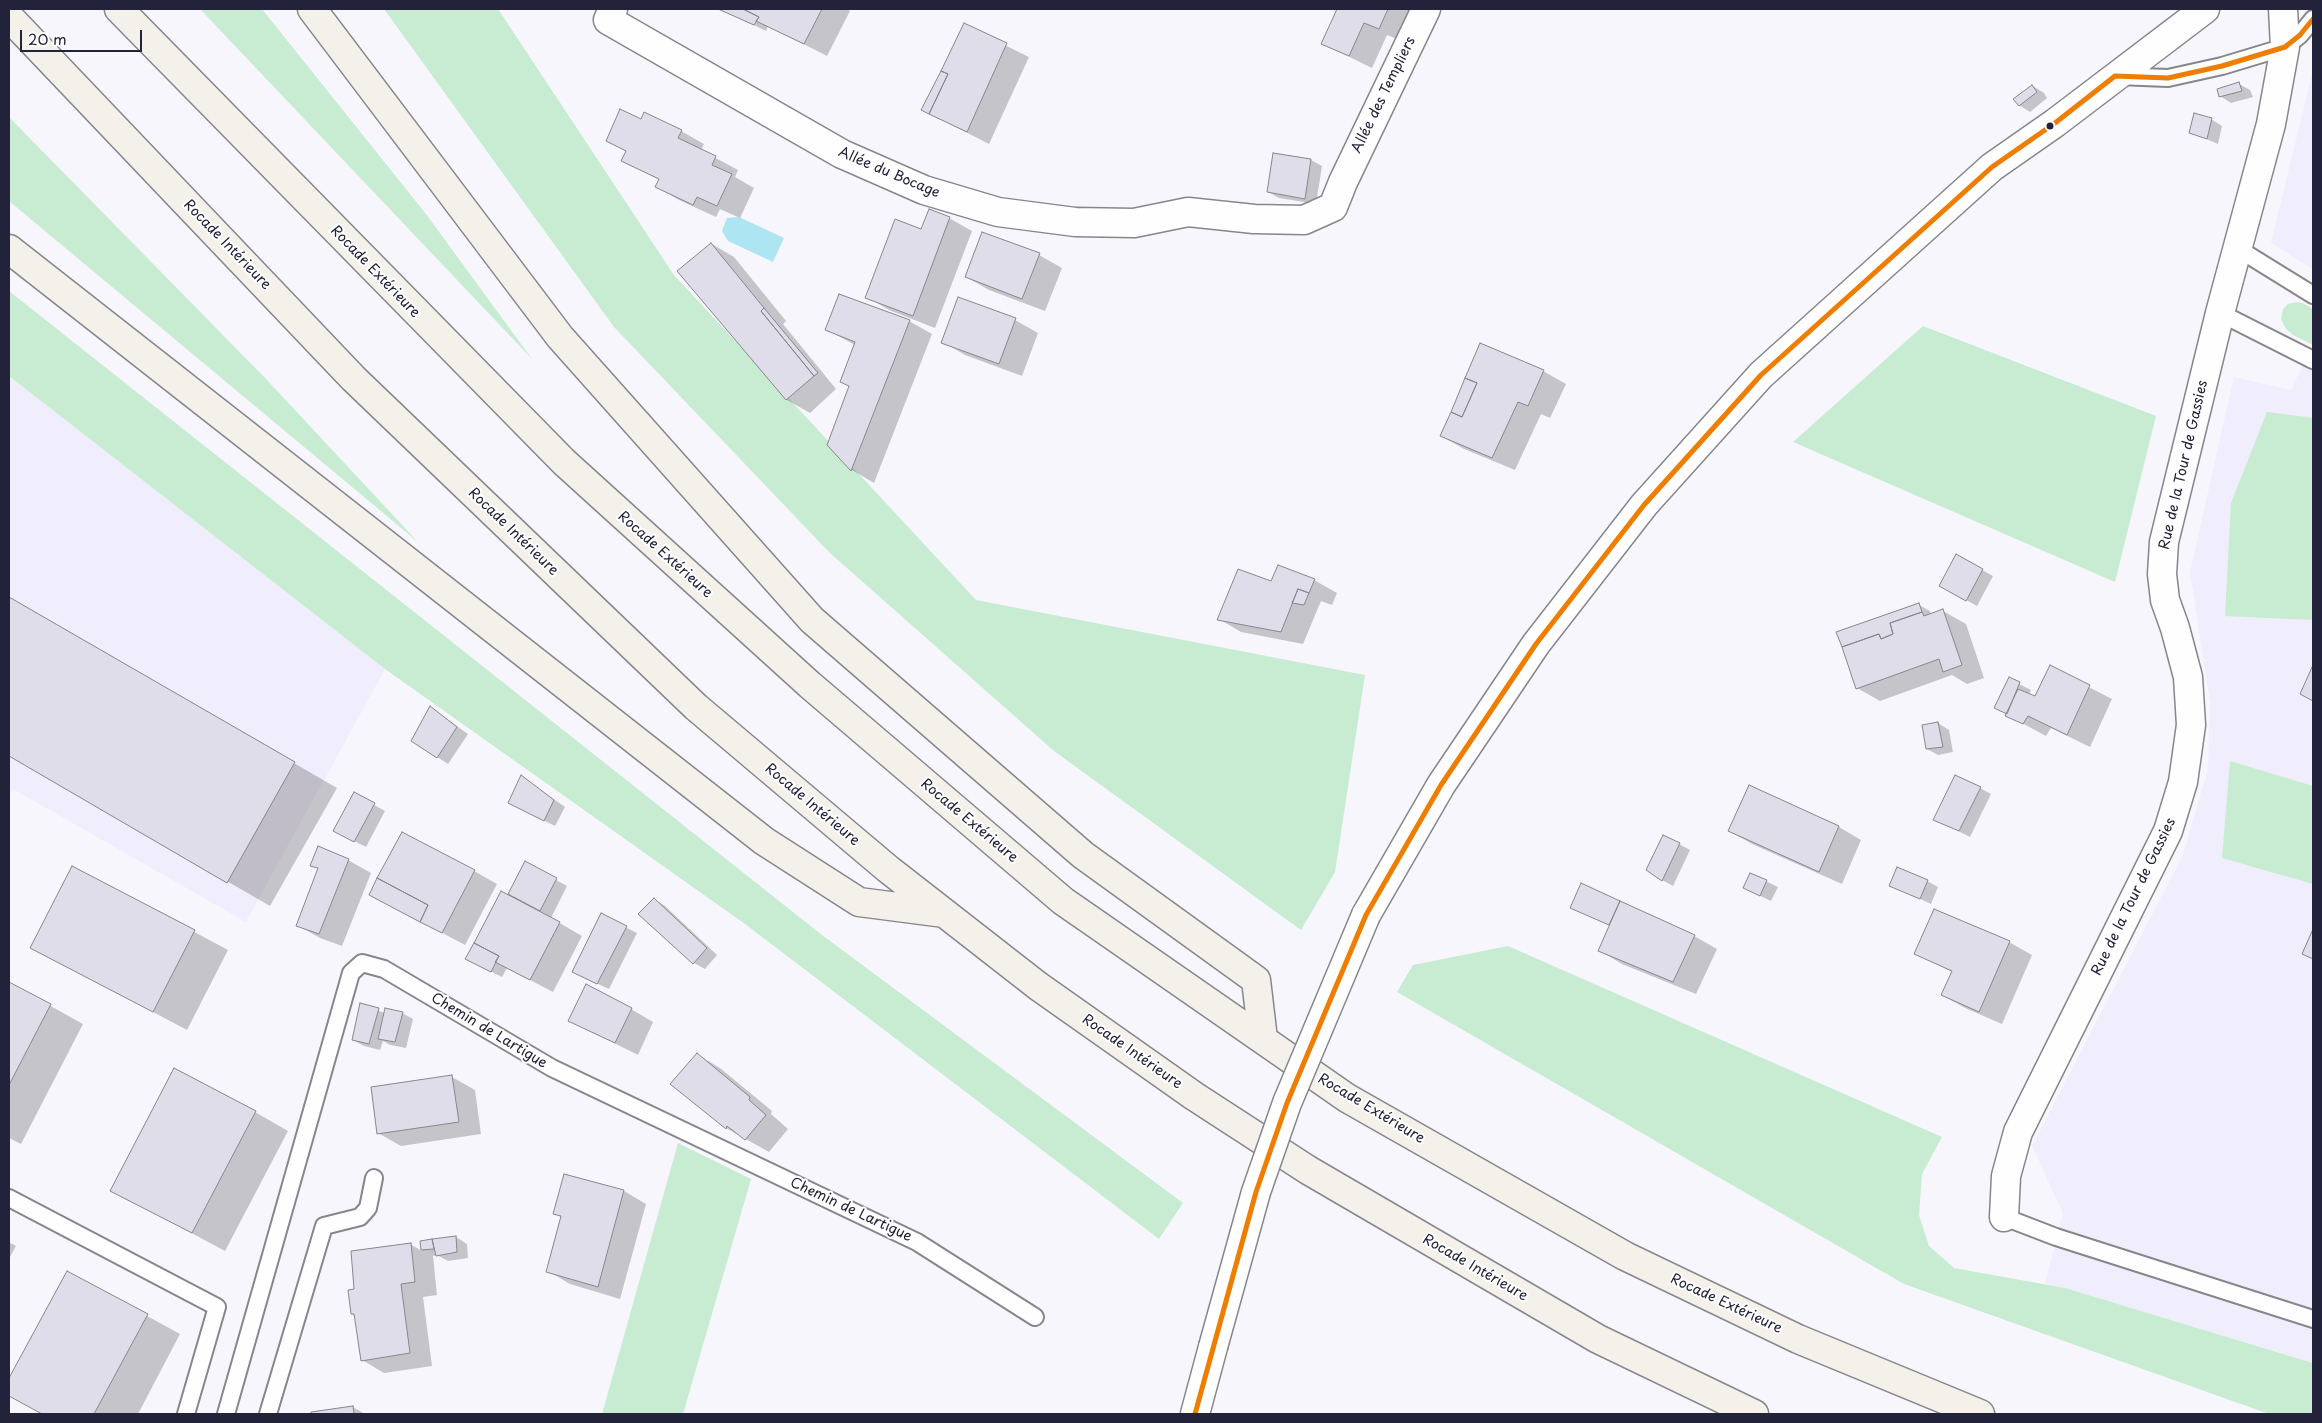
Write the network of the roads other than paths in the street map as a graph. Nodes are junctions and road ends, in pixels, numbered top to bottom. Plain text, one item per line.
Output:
1 (119, 9) edge
2 (312, 9) edge
3 (613, 9) edge
4 (1426, 9) edge
5 (2205, 9) edge
6 (2282, 9) edge
7 (9, 17) edge
8 (2313, 19) edge
9 (2285, 48) junction
10 (2115, 76) junction
11 (1343, 182) joint
12 (2237, 248) junction
13 (9, 249) edge
14 (2313, 295) edge
15 (2220, 313) junction
16 (2313, 360) edge
17 (945, 913) junction
18 (1263, 1039) junction
19 (374, 1178) dead end
20 (9, 1198) edge
21 (2004, 1217) joint
22 (1035, 1316) dead end
23 (2313, 1319) edge
24 (186, 1414) edge
25 (226, 1414) edge
26 (268, 1414) edge
27 (1195, 1414) edge
28 (1754, 1414) edge
29 (1980, 1414) edge

1 - 18 highway, Rocade Extérieure
2 - 18 highway
3 - 11 street, Allée du Bocage
4 - 11 street, Allée des Templiers
5 - 10 street
6 - 9 street, Rue de la Tour de Gassies
7 - 17 highway, Rocade Intérieure
8 - 9 lane
9 - 10 lane
9 - 12 street, Rue de la Tour de Gassies
10 - 27 street, bridge
12 - 14 lane
12 - 15 street, Rue de la Tour de Gassies
13 - 17 highway
15 - 16 lane
15 - 21 street, Rue de la Tour de Gassies
17 - 28 highway, Rocade Intérieure
18 - 29 highway, Rocade Extérieure
19 - 26 lane
20 - 24 lane
21 - 23 lane
22 - 25 lane, Chemin de Lartigue

